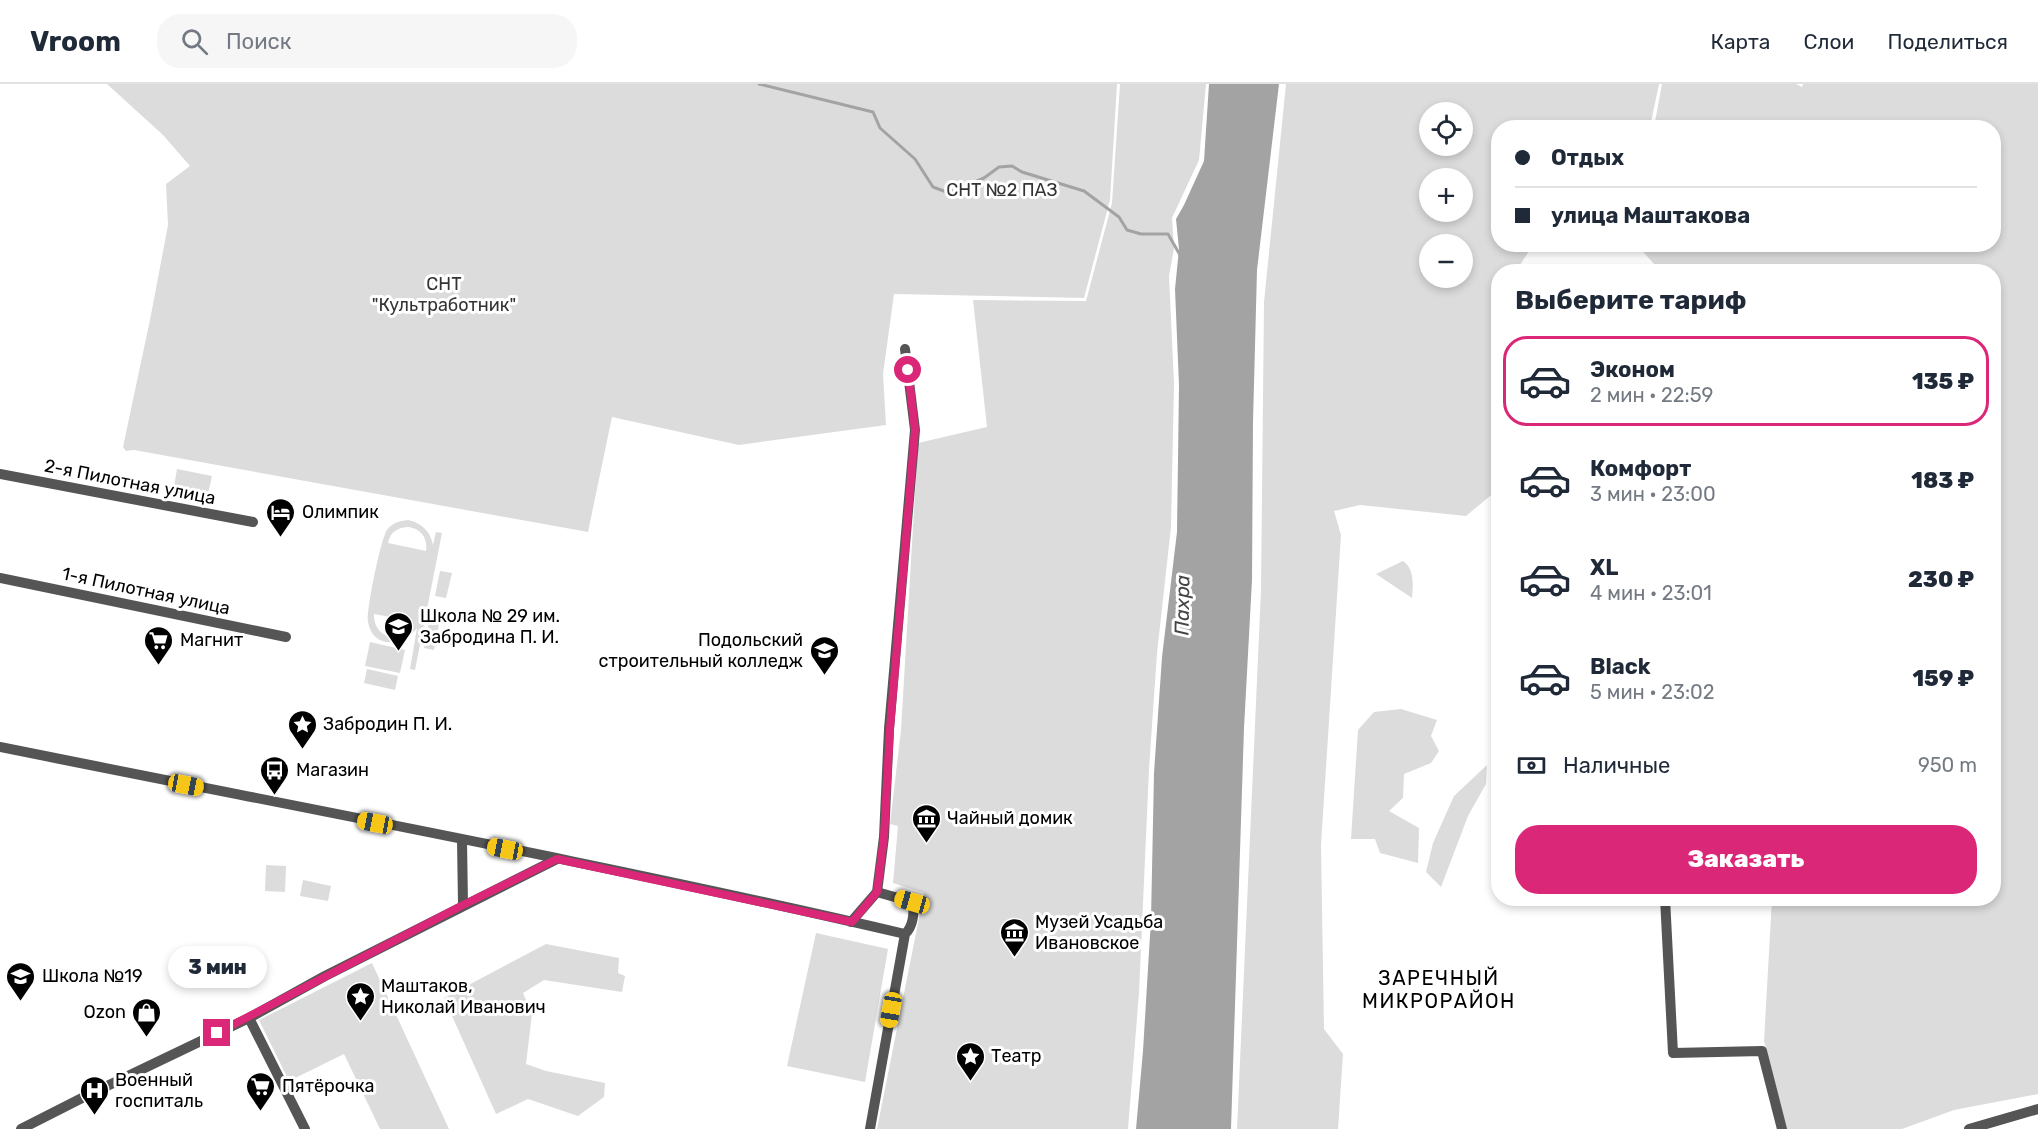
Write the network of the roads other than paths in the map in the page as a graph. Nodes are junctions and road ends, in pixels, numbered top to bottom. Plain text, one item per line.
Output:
1 (905, 350) dead end
2 (0, 474) edge
3 (253, 522) dead end
4 (0, 578) edge
5 (286, 637) dead end
6 (0, 747) edge
7 (462, 840) junction
8 (557, 859) junction
9 (877, 892) junction
10 (463, 905) junction
11 (1665, 906) edge
12 (852, 922) junction
13 (905, 934) junction
14 (249, 1018) junction
15 (2038, 1109) edge
16 (21, 1129) edge
17 (305, 1129) edge
18 (870, 1129) edge
19 (1782, 1129) edge
20 (1969, 1129) edge

1 - 9 street
2 - 3 street, 2-я Пилотная улица
4 - 5 street, 1-я Пилотная улица
6 - 7 street
7 - 8 street
7 - 10 street
8 - 10 street
8 - 12 street
9 - 12 street
9 - 13 street
10 - 14 street
11 - 19 street
12 - 13 street
13 - 18 street
14 - 16 street
14 - 17 street
15 - 20 street

